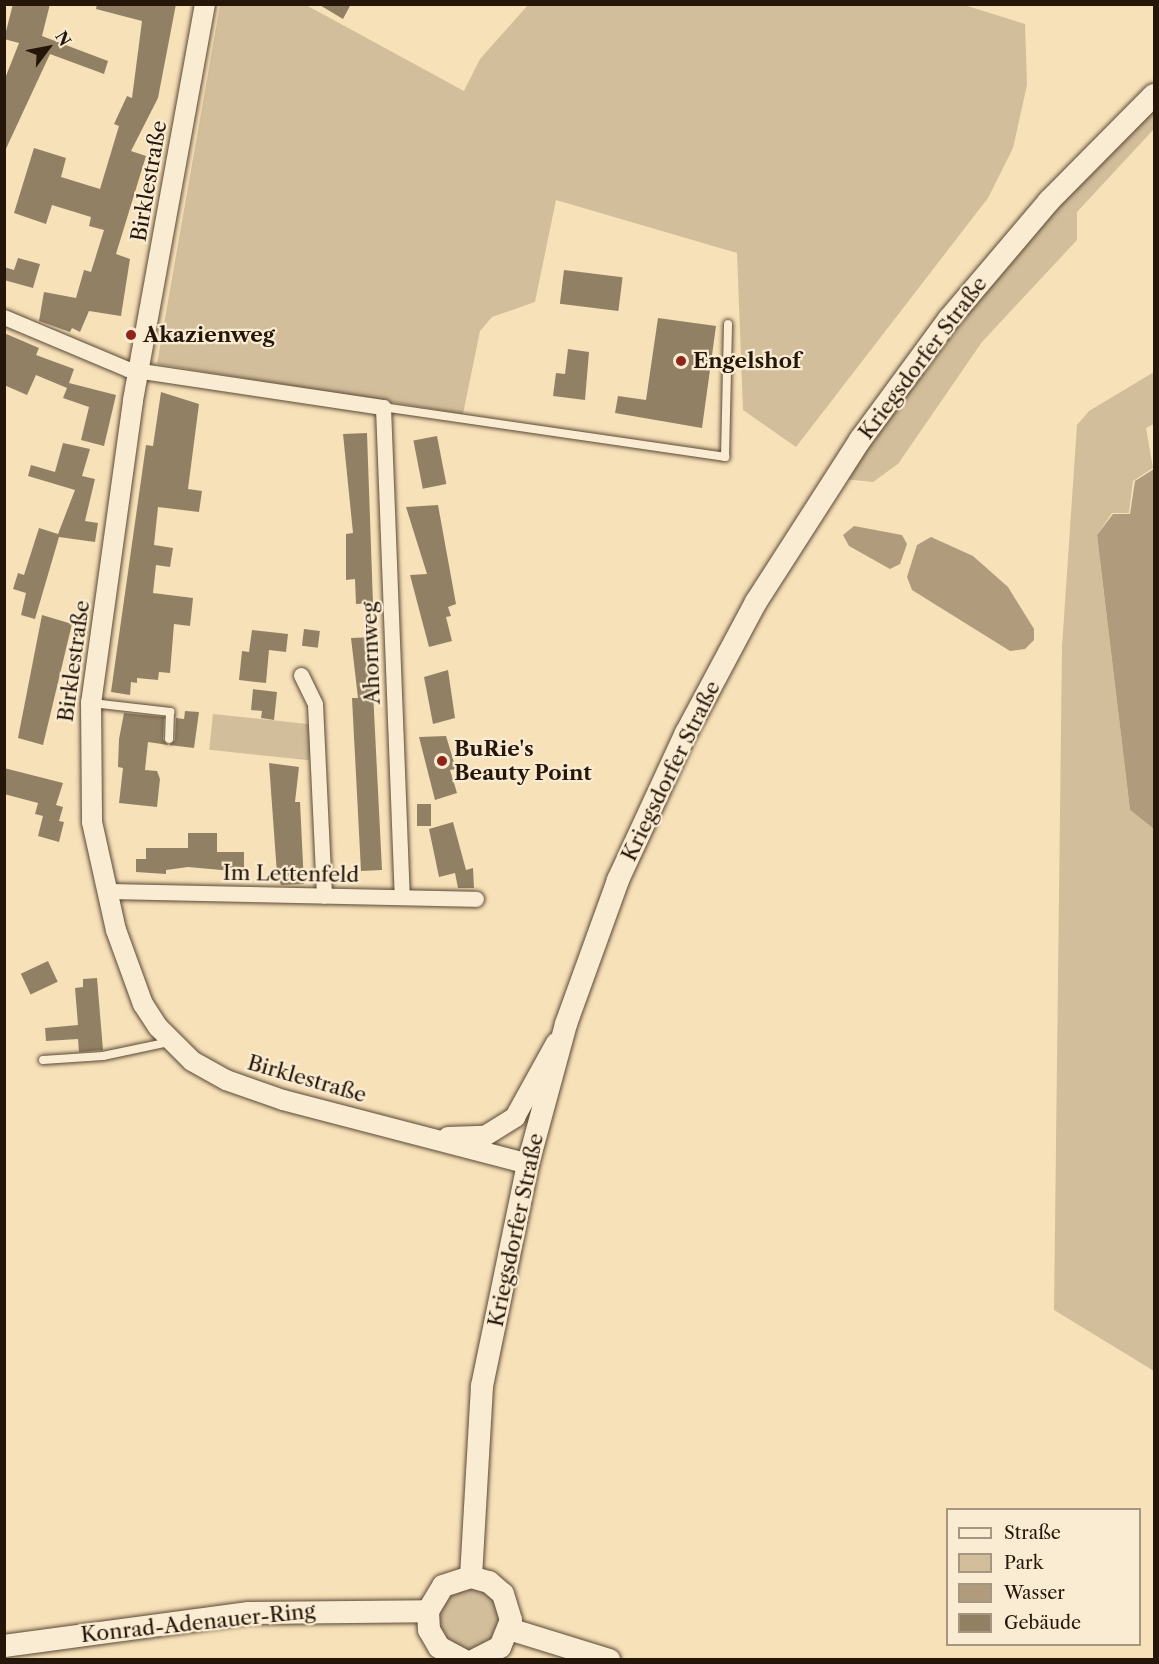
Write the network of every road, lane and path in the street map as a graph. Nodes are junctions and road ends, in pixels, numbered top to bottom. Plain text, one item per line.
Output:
1 (205, 4) edge
2 (1155, 95) edge
3 (4, 317) edge
4 (728, 324) dead end
5 (140, 372) junction
6 (383, 408) junction
7 (301, 675) dead end
8 (91, 702) junction
9 (169, 739) dead end
10 (104, 886) junction
11 (324, 896) junction
12 (402, 897) junction
13 (476, 899) dead end
14 (566, 1024) junction
15 (171, 1042) junction
16 (43, 1060) dead end
17 (424, 1137) junction
18 (528, 1164) junction
19 (471, 1577) junction
20 (428, 1611) junction
21 (509, 1629) junction
22 (4, 1646) edge
23 (463, 1659) edge
24 (475, 1659) edge
25 (609, 1659) edge

1 - 5 street, Birklestraße
2 - 14 main road, Kriegsdorfer Straße
3 - 5 street
4 - 6 lane
5 - 6 street
5 - 8 street, Birklestraße
6 - 12 street, Ahornweg
7 - 11 street
8 - 9 lane
8 - 10 street, Birklestraße
10 - 11 street, Im Lettenfeld
10 - 15 street, Birklestraße
11 - 12 street, Im Lettenfeld
12 - 13 street, Im Lettenfeld
14 - 17 street, Birklestraße
14 - 18 main road, Kriegsdorfer Straße
15 - 16 lane
15 - 17 street, Birklestraße
17 - 18 street, Birklestraße
18 - 19 main road, Kriegsdorfer Straße
19 - 20 main road
19 - 21 main road
20 - 22 main road, Konrad-Adenauer-Ring
20 - 23 main road
21 - 24 main road
21 - 25 main road

